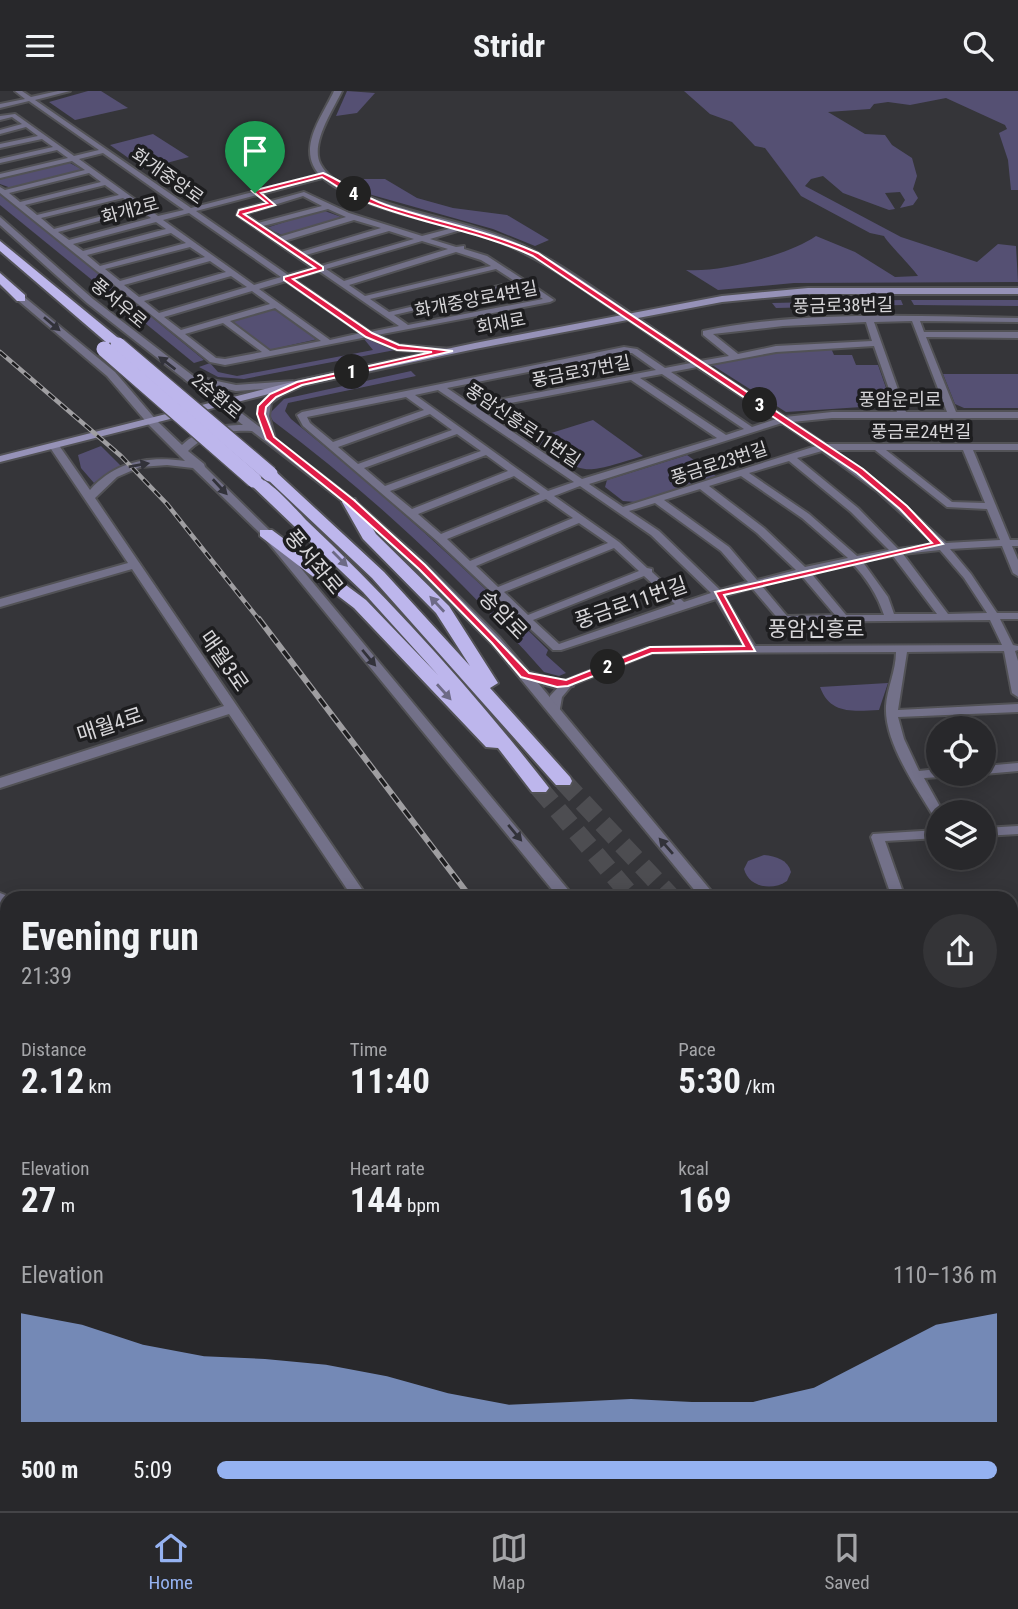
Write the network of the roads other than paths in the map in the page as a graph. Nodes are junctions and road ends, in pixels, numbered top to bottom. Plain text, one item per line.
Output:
1 (18, 91) edge
2 (67, 91) edge
3 (338, 91) edge
4 (30, 99) junction
5 (0, 106) edge
6 (0, 118) edge
7 (27, 125) junction
8 (0, 132) edge
9 (43, 137) junction
10 (0, 146) edge
11 (57, 148) junction
12 (104, 151) junction
13 (72, 159) junction
14 (0, 161) edge
15 (89, 171) junction
16 (323, 175) junction
17 (0, 176) edge
18 (106, 183) junction
19 (2, 190) edge
20 (255, 193) junction
21 (123, 195) junction
22 (272, 203) junction
23 (20, 204) junction
24 (327, 207) junction
25 (141, 208) junction
26 (189, 210) junction
27 (36, 217) junction
28 (355, 218) junction
29 (156, 219) junction
30 (0, 220) edge
31 (256, 226) junction
32 (461, 227) junction
33 (390, 228) junction
34 (172, 230) junction
35 (54, 231) junction
36 (0, 232) edge
37 (427, 238) junction
38 (278, 240) junction
39 (67, 243) junction
40 (191, 244) junction
41 (0, 245) edge
42 (461, 249) junction
43 (82, 254) junction
44 (299, 255) junction
45 (210, 258) junction
46 (0, 260) edge
47 (499, 266) junction
48 (100, 268) junction
49 (321, 268) junction
50 (231, 273) junction
51 (287, 278) junction
52 (0, 279) edge
53 (526, 282) junction
54 (119, 284) junction
55 (344, 284) junction
56 (252, 288) junction
57 (1018, 291) edge
58 (366, 297) junction
59 (21, 298) joint
60 (137, 300) junction
61 (90, 301) junction
62 (275, 305) junction
63 (390, 314) junction
64 (159, 316) junction
65 (629, 316) junction
66 (869, 319) junction
67 (915, 319) junction
68 (225, 320) junction
69 (1018, 320) edge
70 (407, 328) junction
71 (179, 333) junction
72 (920, 334) junction
73 (369, 335) junction
74 (1018, 335) edge
75 (329, 343) junction
76 (876, 343) junction
77 (111, 347) junction
78 (449, 351) junction
79 (269, 354) junction
80 (735, 356) junction
81 (695, 362) junction
82 (663, 371) junction
83 (634, 377) junction
84 (188, 378) junction
85 (300, 383) junction
86 (441, 388) junction
87 (409, 395) junction
88 (222, 404) junction
89 (472, 408) junction
90 (430, 411) junction
91 (902, 414) junction
92 (953, 415) junction
93 (1018, 415) edge
94 (783, 420) junction
95 (153, 423) junction
96 (256, 429) junction
97 (751, 430) junction
98 (458, 431) junction
99 (724, 438) junction
100 (270, 439) junction
101 (54, 446) junction
102 (332, 446) junction
103 (824, 447) junction
104 (877, 447) junction
105 (967, 447) junction
106 (1018, 447) edge
107 (183, 450) junction
108 (487, 452) junction
109 (789, 457) junction
110 (0, 459) edge
111 (201, 467) junction
112 (358, 467) junction
113 (515, 472) junction
114 (742, 473) junction
115 (581, 483) junction
116 (702, 486) junction
117 (386, 489) junction
118 (547, 495) junction
119 (89, 498) junction
120 (657, 500) junction
121 (351, 502) junction
122 (990, 506) junction
123 (623, 510) junction
124 (411, 513) junction
125 (580, 519) junction
126 (266, 533) junction
127 (440, 538) junction
128 (1005, 542) junction
129 (1018, 543) edge
130 (615, 544) junction
131 (939, 544) junction
132 (897, 552) junction
133 (856, 561) junction
134 (134, 565) junction
135 (470, 565) junction
136 (648, 571) junction
137 (807, 572) junction
138 (1018, 573) edge
139 (758, 585) junction
140 (498, 591) junction
141 (718, 594) junction
142 (0, 603) edge
143 (682, 605) junction
144 (1018, 615) edge
145 (944, 616) junction
146 (994, 616) junction
147 (842, 617) junction
148 (890, 617) junction
149 (526, 619) junction
150 (901, 648) junction
151 (1014, 648) edge
152 (751, 649) junction
153 (525, 675) junction
154 (568, 683) junction
155 (1018, 693) edge
156 (233, 708) junction
157 (1018, 708) edge
158 (555, 711) junction
159 (892, 714) junction
160 (514, 722) junction
161 (1018, 767) edge
162 (996, 769) edge
163 (926, 774) edge
164 (917, 775) junction
165 (563, 781) tunnel mouth
166 (0, 783) edge
167 (930, 800) edge
168 (1018, 830) edge
169 (996, 831) edge
170 (926, 835) edge
171 (356, 891) edge
172 (562, 891) edge
173 (704, 891) edge
174 (896, 891) edge

1 - 4 street, 화개중앙로
2 - 4 street
3 - 16 street
4 - 5 street
4 - 12 street, 화개중앙로
6 - 7 street
7 - 8 street
7 - 9 street
9 - 10 street
9 - 11 street
11 - 13 street
11 - 14 street
12 - 13 street
12 - 26 street, 화개중앙로
13 - 15 street
13 - 17 street
15 - 18 street
15 - 19 street
16 - 20 street, 화개2로
16 - 32 street
18 - 21 street
18 - 23 street
19 - 23 street, 화개중앙로4번길
20 - 22 street
20 - 26 street, 화개2로
21 - 25 street
21 - 27 street
22 - 24 street
22 - 31 street
23 - 27 street, 화개중앙로4번길
24 - 28 street
24 - 31 street
25 - 29 street
25 - 35 street
26 - 29 street, 화개2로
26 - 51 street, 화개중앙로
27 - 35 street, 화개중앙로4번길
28 - 33 street
28 - 38 street
29 - 34 street
29 - 39 street, 화개2로
30 - 61 street, 풍서우로
31 - 38 street, 화개중앙로4번길
32 - 37 street
32 - 65 street
33 - 37 street
33 - 44 street
34 - 40 street
34 - 43 street
35 - 39 street, 화개중앙로4번길
36 - 61 highway
37 - 42 street
37 - 49 street
38 - 44 street, 화개중앙로4번길
39 - 43 street, 화개중앙로4번길
40 - 45 street
40 - 48 street
41 - 77 highway, 2순환로
42 - 47 street
42 - 55 street
43 - 48 street, 화개중앙로4번길
44 - 49 street, 화개중앙로4번길
45 - 50 street
45 - 54 street
46 - 77 highway, 2순환로
47 - 53 street
47 - 58 street
48 - 54 street, 화개중앙로4번길
49 - 51 street
49 - 55 street, 화개중앙로4번길
50 - 56 street
50 - 60 street
51 - 56 street
51 - 73 street, 화개중앙로
52 - 59 highway
53 - 63 street
53 - 70 street, 화개중앙로4번길
54 - 60 street, 화개중앙로4번길
55 - 58 street, 화개중앙로4번길
56 - 62 street
56 - 64 street
57 - 65 main road, 회재로
58 - 63 street, 화개중앙로4번길
59 -> 95 street, 풍서좌로
60 - 64 street, 화개중앙로4번길
84 -> 61 street, 풍서우로
62 - 68 street
62 - 75 street
63 - 70 street, 화개중앙로4번길
64 - 71 street, 화개중앙로4번길
65 - 78 main road, 회재로
65 - 81 street
66 - 67 street, 풍금로38번길
66 - 76 street
66 - 80 street, 풍금로38번길
67 - 69 street, 풍금로38번길
67 - 72 street
68 - 71 street
68 - 79 street
70 - 73 street, 화개중앙로4번길
71 - 79 street, 화개중앙로4번길
72 - 74 street
72 - 92 street
73 - 75 street, 화개중앙로4번길
73 - 78 street, 화개중앙로
75 - 79 street, 화개중앙로4번길
76 - 80 street, 풍금로38번길
76 - 91 street
77 - 126 highway, 2순환로, bridge
77 - 160 highway, 2순환로, bridge
78 - 85 main road, 회재로
80 - 81 street, 풍금로38번길
81 - 82 street, 풍금로37번길
81 - 94 street
82 - 83 street, 풍금로37번길
82 - 86 street, 풍암신흥로11번길
82 - 97 street
83 - 89 street, 풍금로37번길
83 - 99 street
84 - 85 street
84 - 88 street, 풍서우로
85 - 88 main road, 회재로
85 - 100 street
86 - 87 street
86 - 89 street, 풍암신흥로11번길
87 - 90 street
87 - 102 street
88 - 95 main road, 회재로
88 - 96 street, 송암로
89 - 115 street, 풍암신흥로11번길
90 - 98 street
90 - 102 street
91 - 92 street, 풍암운리로
91 - 94 street, 풍암운리로
92 - 93 street, 풍암운리로
94 - 97 street, 풍암운리로
94 - 103 street
95 - 101 main road, 회재로
95 - 107 street, 풍서좌로
96 - 100 street, 송암로
96 - 107 street
97 - 99 street, 풍암운리로
98 - 108 street
98 - 112 street
99 - 115 street, 풍암운리로
100 - 121 street, 송암로
101 - 110 main road, 회재로
101 - 119 street, 매월3로
102 - 112 street
103 - 104 street, 풍금로24번길
103 - 109 street, 풍금로23번길
103 - 131 street
104 - 105 street, 풍금로24번길
104 - 122 street
105 - 106 street, 풍금로24번길
105 - 122 street
107 - 111 street, 풍서좌로
108 - 113 street
108 - 117 street
109 - 114 street, 풍금로23번길
109 - 132 street
119 -> 111 street
111 -> 126 street, 풍서좌로
112 - 117 street
113 - 118 street
113 - 124 street
114 - 116 street, 풍금로23번길
114 - 133 street
115 - 118 street, 풍암운리로
115 - 123 street, 풍암신흥로11번길
116 - 120 street, 풍금로23번길
116 - 137 street
117 - 124 street
118 - 125 street
118 - 127 street, 풍암운리로
119 - 134 street, 매월3로
120 - 123 street, 풍금로23번길
120 - 139 street
121 - 153 street, 송암로
160 -> 121 highway
122 - 128 street
123 - 141 street, 풍암신흥로11번길
124 - 127 street
125 - 130 street
125 - 135 street
126 -> 172 street, 풍서좌로
127 - 135 street
128 - 129 street, 풍금로11번길
128 - 131 street, 풍금로11번길
128 - 138 street
130 - 136 street
130 - 140 street
131 - 132 street, 풍금로11번길
131 - 146 street
132 - 133 street, 풍금로11번길
132 - 145 street
133 - 137 street, 풍금로11번길
133 - 148 street
134 - 142 street
134 - 156 street, 매월3로
135 - 140 street
136 - 143 street
136 - 149 street
137 - 139 street, 풍금로11번길
137 - 147 street
139 - 141 street, 풍금로11번길
139 - 147 street
140 - 149 street
141 - 143 street, 풍금로11번길
141 - 152 street, 풍암신흥로11번길
143 - 149 street, 풍금로11번길
144 - 146 street
145 - 146 street
145 - 148 street
146 - 151 street
147 - 148 street
150 - 151 street, 풍암신흥로
150 - 152 street, 풍암신흥로
150 - 159 street
151 - 155 street
152 - 154 street, 풍암신흥로
153 - 154 street
153 - 158 street, 송암로
154 - 158 street
156 - 166 street, 매월4로
156 - 171 street, 매월3로
157 - 159 street
173 -> 158 street, 송암로
159 - 164 street
160 - 165 highway, 2순환로
161 - 162 street
163 - 164 street
164 - 167 street
168 - 169 street
170 - 174 street

